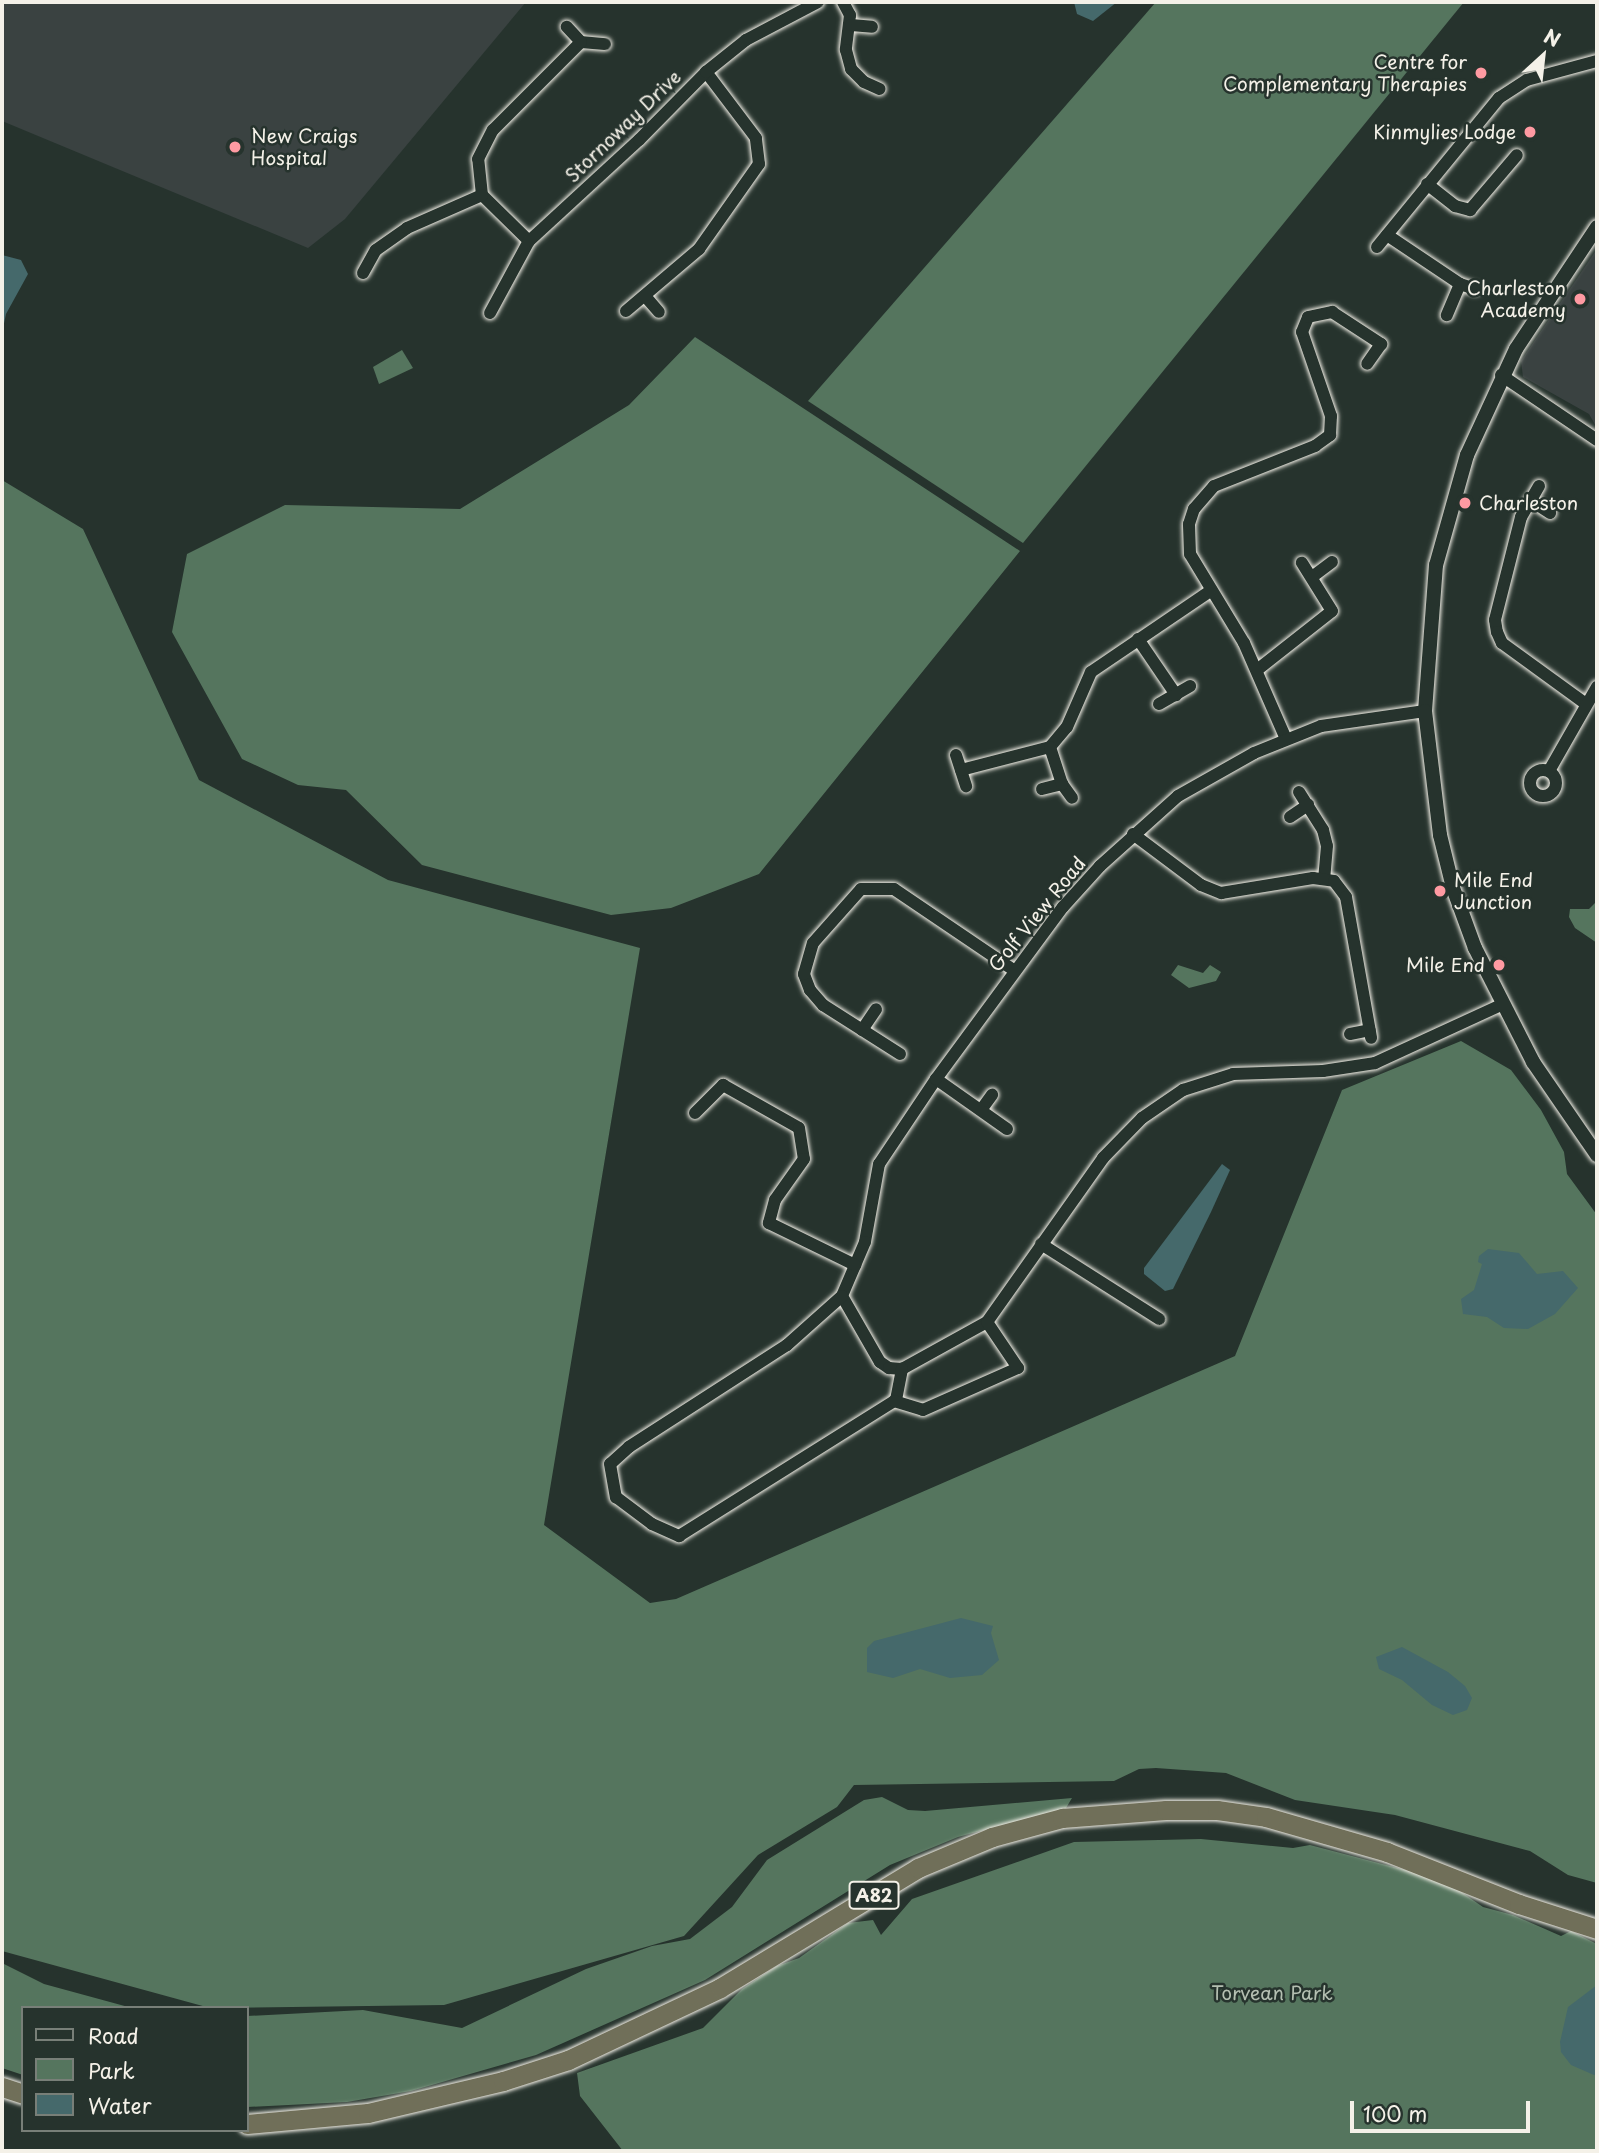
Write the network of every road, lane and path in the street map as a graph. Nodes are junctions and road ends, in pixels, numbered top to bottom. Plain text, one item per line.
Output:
1 (843, 2) edge
2 (810, 3) edge
3 (851, 24) junction
4 (567, 27) dead end
5 (872, 27) dead end
6 (581, 42) junction
7 (605, 44) dead end
8 (1597, 61) edge
9 (706, 72) junction
10 (880, 89) dead end
11 (1517, 155) dead end
12 (1427, 184) junction
13 (482, 195) junction
14 (1597, 227) edge
15 (1387, 235) junction
16 (529, 241) junction
17 (1377, 247) dead end
18 (363, 273) dead end
19 (1460, 284) junction
20 (1475, 289) dead end
21 (645, 296) junction
22 (626, 312) dead end
23 (659, 312) dead end
24 (490, 313) dead end
25 (1447, 315) dead end
26 (1381, 344) junction
27 (1393, 352) dead end
28 (1367, 364) dead end
29 (1501, 375) junction
30 (1597, 440) edge
31 (1539, 486) dead end
32 (1530, 500) junction
33 (1550, 513) dead end
34 (1332, 562) dead end
35 (1302, 563) dead end
36 (1312, 577) junction
37 (1210, 591) junction
38 (1138, 639) junction
39 (1257, 670) junction
40 (1190, 686) dead end
41 (1597, 687) edge
42 (1176, 695) junction
43 (1586, 704) junction
44 (1159, 705) dead end
45 (1424, 711) junction
46 (1286, 739) junction
47 (1050, 747) junction
48 (956, 755) dead end
49 (961, 771) junction
50 (1549, 771) dead end
51 (1062, 784) junction
52 (966, 786) dead end
53 (1042, 789) dead end
54 (1299, 792) dead end
55 (1072, 798) dead end
56 (1308, 804) junction
57 (1290, 817) dead end
58 (1133, 834) junction
59 (1324, 878) junction
60 (1015, 971) junction
61 (1501, 1005) junction
62 (876, 1009) dead end
63 (862, 1030) junction
64 (1350, 1034) dead end
65 (900, 1054) dead end
66 (936, 1079) junction
67 (992, 1094) dead end
68 (981, 1110) junction
69 (695, 1113) dead end
70 (1007, 1129) dead end
71 (1597, 1155) edge
72 (1041, 1244) junction
73 (855, 1265) junction
74 (842, 1296) junction
75 (1159, 1319) dead end
76 (987, 1322) junction
77 (902, 1369) junction
78 (894, 1401) junction
79 (1597, 1929) edge
80 (2, 2087) edge
81 (21, 2093) edge
82 (248, 2124) edge

1 - 3 street
2 - 9 street, Stornoway Drive
3 - 5 street
3 - 10 street
4 - 6 street
6 - 7 street
6 - 13 street
8 - 12 street
9 - 16 street, Stornoway Drive
9 - 21 street
11 - 12 street
12 - 15 street
13 - 16 street
13 - 18 street
14 - 29 street
15 - 17 street
15 - 19 street
16 - 24 street, Stornoway Drive
19 - 20 street
19 - 25 street
21 - 22 street
21 - 23 street
26 - 27 street
26 - 28 street
26 - 37 street
29 - 30 street
29 - 45 street
31 - 32 street
32 - 33 street
32 - 43 street
34 - 36 street
35 - 36 street
36 - 39 street
37 - 38 street
37 - 39 street
38 - 42 street
38 - 47 street
39 - 46 street
40 - 42 street
41 - 43 street
42 - 44 street
43 - 50 street
45 - 46 street, Golf View Road
45 - 61 street
46 - 58 street, Golf View Road
47 - 49 street
47 - 51 street
48 - 49 street
49 - 52 street
51 - 53 street
51 - 55 street
54 - 56 street
56 - 57 street
56 - 59 street
58 - 59 street
58 - 60 street, Golf View Road
59 - 64 street
60 - 63 street
60 - 66 street, Golf View Road
61 - 71 street
61 - 72 street
62 - 63 street
63 - 65 street
66 - 68 street
66 - 73 street, Golf View Road
67 - 68 street
68 - 70 street
69 - 73 street
72 - 75 street
72 - 76 street
73 - 74 street, Golf View Road
74 - 77 street
74 - 78 street
76 - 77 street
76 - 78 street
77 - 78 street
79 - 82 highway, A82
80 - 81 highway

